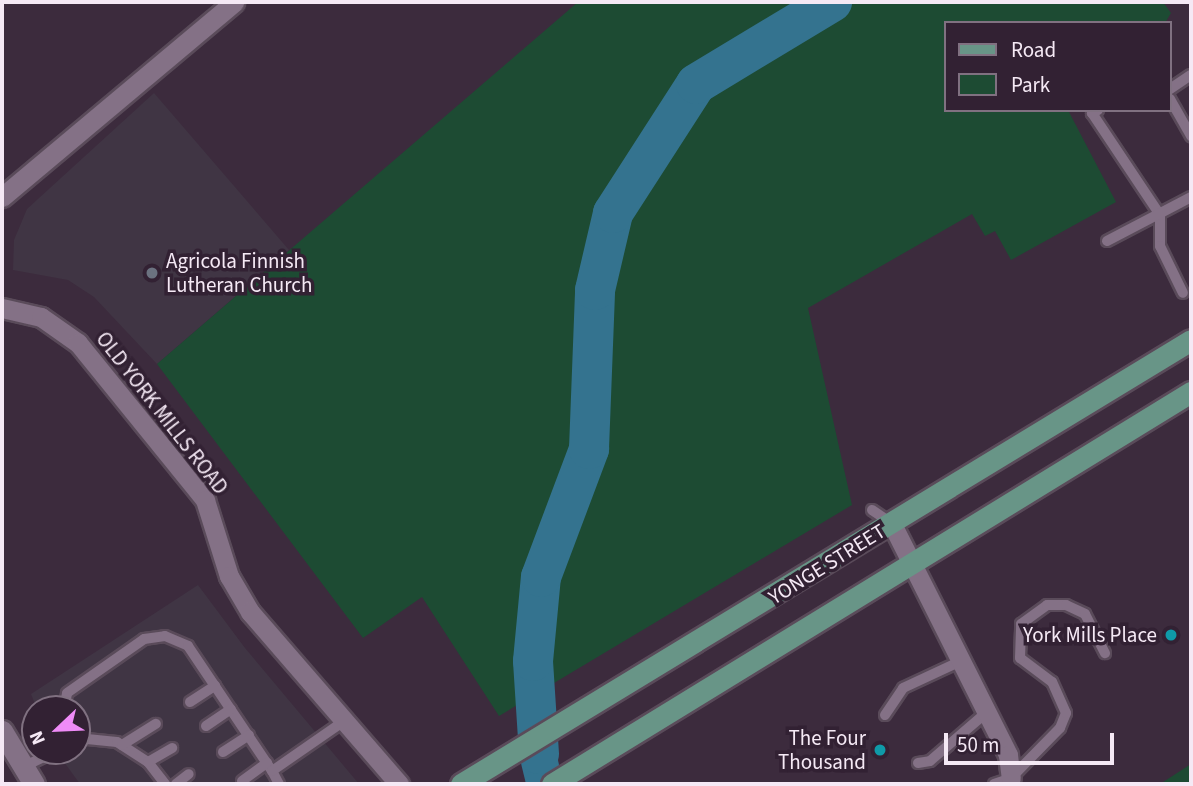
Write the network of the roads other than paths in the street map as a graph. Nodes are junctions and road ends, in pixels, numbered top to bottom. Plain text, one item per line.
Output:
1 (234, 2) edge
2 (1191, 77) edge
3 (1172, 88) edge
4 (1172, 103) edge
5 (1095, 112) edge
6 (1191, 136) edge
7 (2, 197) edge
8 (1191, 197) edge
9 (1160, 215) junction
10 (1107, 241) dead end
11 (1183, 293) dead end
12 (2, 308) edge
13 (1191, 340) edge
14 (1191, 392) edge
15 (872, 510) dead end
16 (892, 524) junction
17 (912, 566) junction
18 (1105, 653) dead end
19 (961, 662) junction
20 (215, 686) junction
21 (66, 695) edge
22 (190, 702) dead end
23 (231, 709) junction
24 (987, 712) junction
25 (885, 715) dead end
26 (347, 718) junction
27 (156, 724) dead end
28 (206, 726) dead end
29 (2, 731) edge
30 (248, 735) junction
31 (91, 739) edge
32 (122, 745) junction
33 (172, 748) dead end
34 (223, 752) dead end
35 (148, 762) junction
36 (918, 763) dead end
37 (270, 767) junction
38 (189, 774) dead end
39 (29, 776) edge
40 (242, 781) dead end
41 (1007, 782) edge
42 (165, 784) edge
43 (176, 784) edge
44 (279, 784) edge
45 (399, 784) edge
46 (461, 784) edge
47 (552, 784) edge

1 - 7 street
2 - 3 lane
4 - 6 lane
5 - 9 lane
8 - 9 lane
9 - 10 lane
9 - 11 lane
12 - 26 street, OLD YORK MILLS ROAD
13 - 16 main road, YONGE STREET
14 - 17 main road
15 - 16 lane
16 - 17 street
16 - 46 main road, YONGE STREET
17 - 19 street
17 - 47 main road
18 - 41 lane
19 - 24 street
19 - 25 lane
20 - 21 lane
20 - 22 lane
20 - 23 lane
23 - 28 lane
23 - 30 lane
24 - 36 lane
24 - 41 street
26 - 37 lane
26 - 45 street, OLD YORK MILLS ROAD
27 - 32 lane
29 - 39 main road
30 - 34 lane
30 - 37 lane
31 - 32 lane
32 - 35 lane
33 - 35 lane
35 - 42 lane
37 - 40 lane
37 - 44 lane
38 - 43 lane

